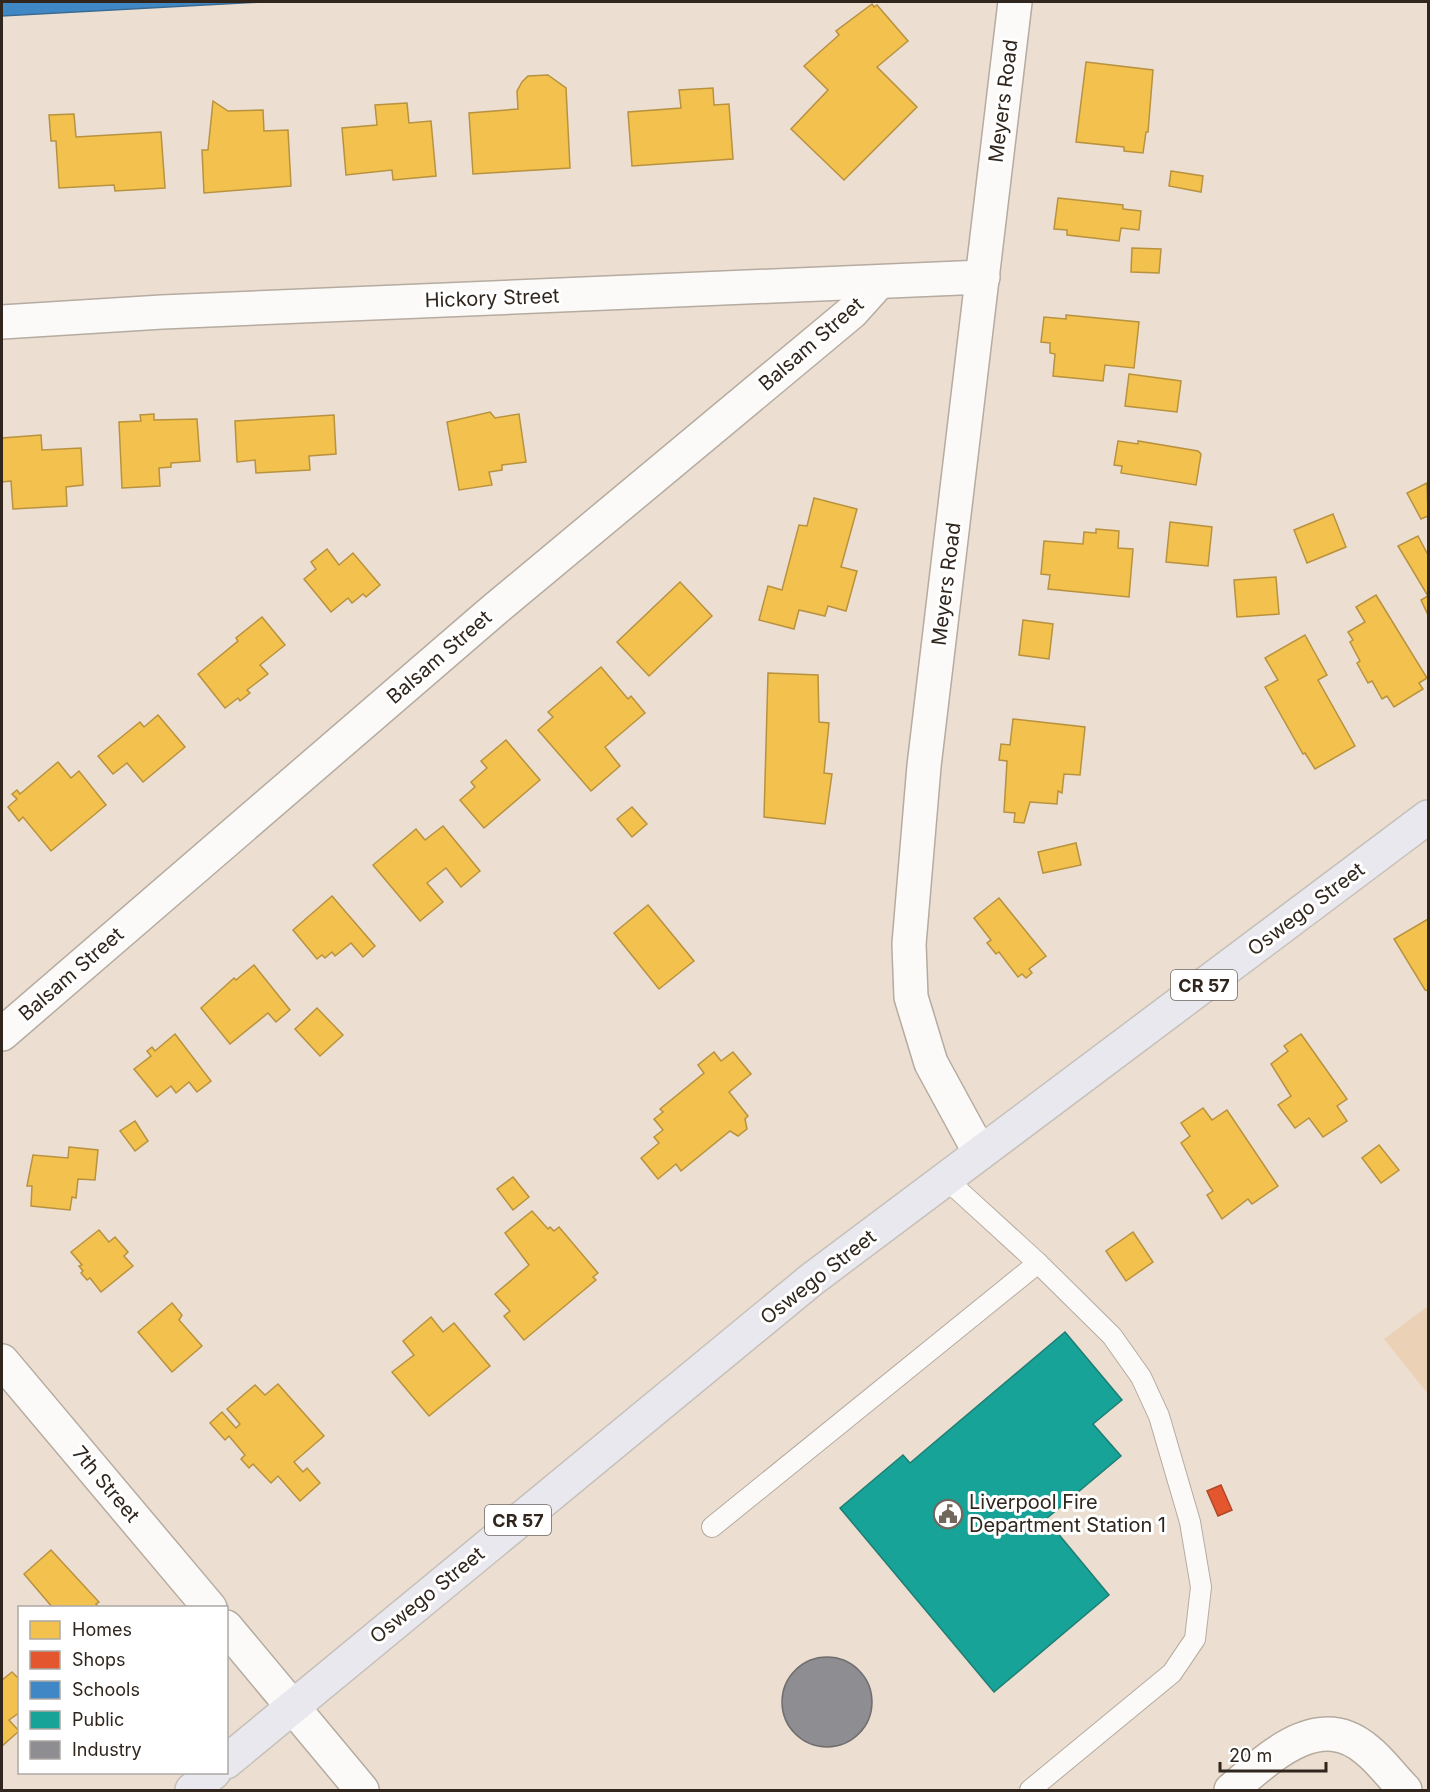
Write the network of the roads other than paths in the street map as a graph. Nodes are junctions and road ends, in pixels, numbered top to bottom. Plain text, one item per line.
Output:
1 (1015, 2) edge
2 (982, 277) junction
3 (879, 282) junction
4 (2, 322) edge
5 (1428, 817) edge
6 (2, 1034) edge
7 (980, 1153) junction
8 (946, 1179) junction
9 (1038, 1263) junction
10 (2, 1361) edge
11 (712, 1527) dead end
12 (208, 1606) edge
13 (228, 1629) edge
14 (293, 1706) junction
15 (228, 1760) edge
16 (213, 1774) edge
17 (192, 1791) edge
18 (362, 1791) edge
19 (1030, 1791) edge
20 (1231, 1791) edge
21 (1405, 1791) edge

1 - 2 street, Meyers Road
2 - 3 street, Hickory Street
2 - 7 street, Meyers Road
3 - 4 street, Hickory Street
3 - 6 street, Balsam Street
5 - 7 main road, Oswego Street / CR 57
7 - 8 main road, Oswego Street / CR 57
8 - 9 lane
8 - 14 main road, Oswego Street / CR 57
9 - 11 lane
9 - 19 lane
10 - 12 street, 7th Street
13 - 14 street
14 - 15 main road, Oswego Street / CR 57
14 - 18 street
16 - 17 main road
20 - 21 street

